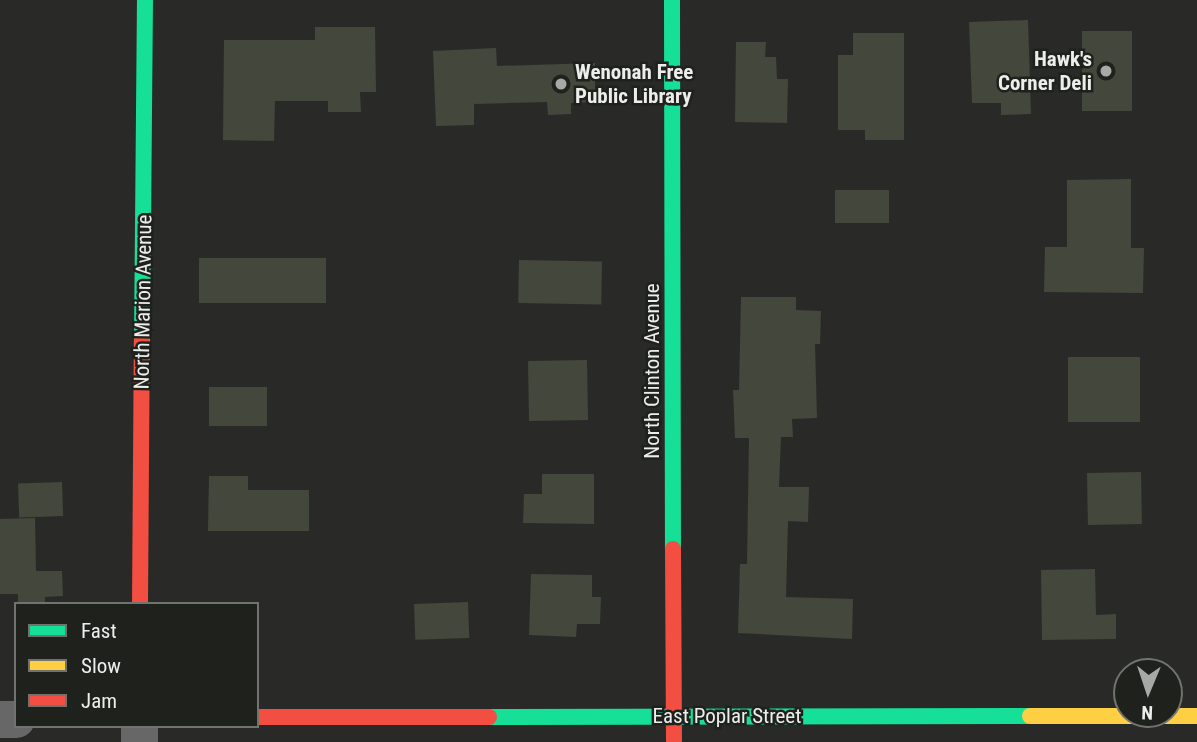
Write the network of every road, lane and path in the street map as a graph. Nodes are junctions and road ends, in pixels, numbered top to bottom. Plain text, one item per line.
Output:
1 (145, 0) edge
2 (672, 0) edge
3 (140, 602) edge
4 (674, 716) junction
5 (1197, 716) edge
6 (259, 717) edge
7 (674, 742) edge

1 - 3 street, North Marion Avenue
2 - 4 street, North Clinton Avenue
4 - 5 street, East Poplar Street
4 - 6 street, East Poplar Street
4 - 7 street, North Clinton Avenue

